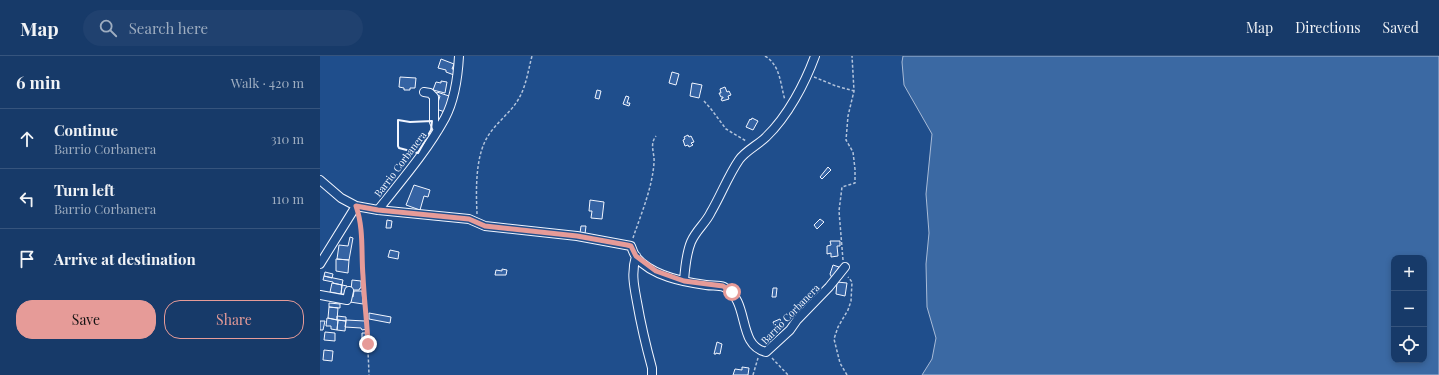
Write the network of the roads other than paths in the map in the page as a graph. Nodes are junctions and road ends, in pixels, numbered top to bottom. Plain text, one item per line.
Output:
1 (459, 56) edge
2 (815, 56) edge
3 (424, 92) dead end
4 (438, 130) junction
5 (320, 180) edge
6 (356, 206) junction
7 (378, 210) junction
8 (636, 256) junction
9 (320, 264) edge
10 (845, 267) road end
11 (684, 281) junction
12 (349, 291) dead end
13 (320, 295) edge
14 (652, 375) edge

1 - 4 street, Barrio Corbanera
2 - 11 street
3 - 4 street, Barrio Corbanera
4 - 7 street, Barrio Corbanera
5 - 6 street, Barrio Corbanera
6 - 7 street, Barrio Corbanera
6 - 9 street
7 - 8 street, Barrio Corbanera
8 - 11 street, Barrio Corbanera
8 - 14 street
10 - 11 street, Barrio Corbanera
12 - 13 street

